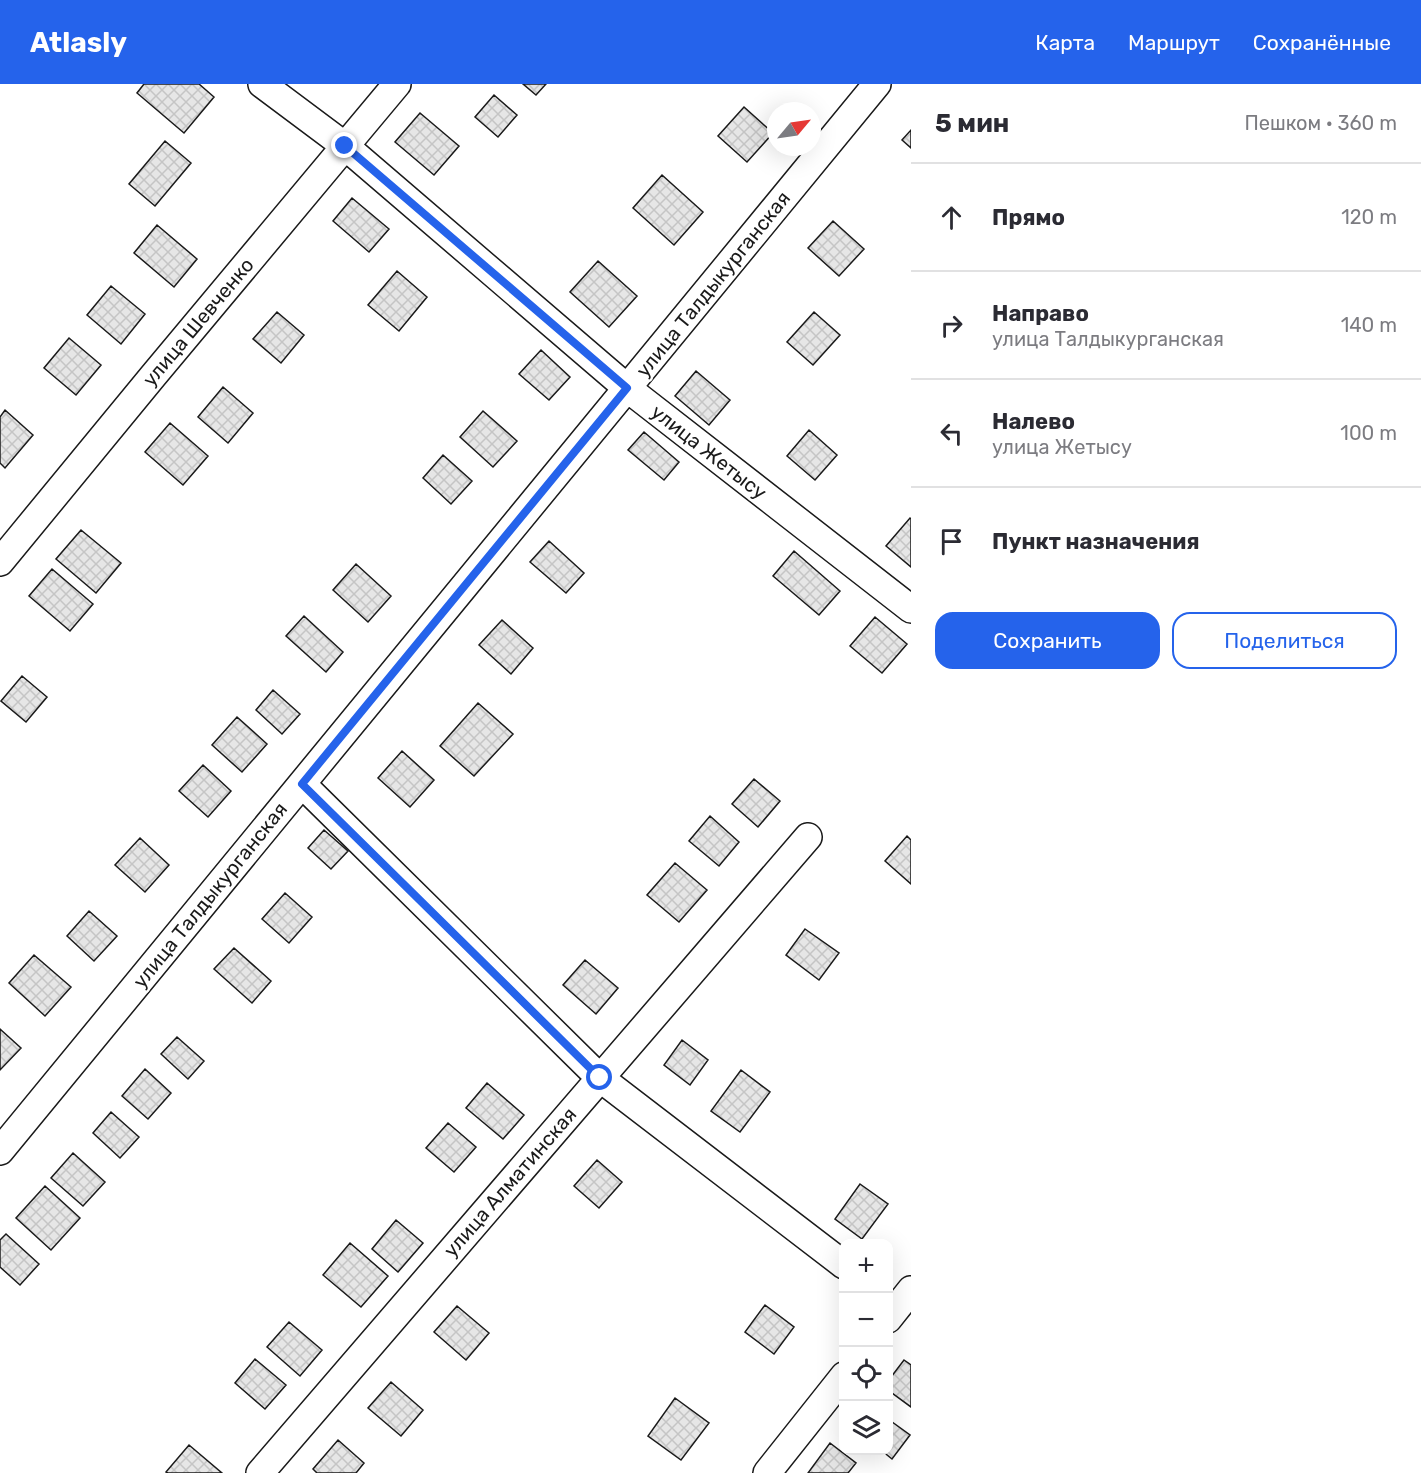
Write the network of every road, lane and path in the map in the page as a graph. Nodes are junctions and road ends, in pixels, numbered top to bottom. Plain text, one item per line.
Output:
1 (262, 84) edge
2 (397, 84) edge
3 (877, 84) edge
4 (345, 146) junction
5 (627, 388) junction
6 (0, 562) edge
7 (911, 609) edge
8 (302, 784) junction
9 (808, 837) dead end
10 (600, 1078) junction
11 (0, 1151) edge
12 (839, 1262) edge
13 (839, 1381) edge
14 (260, 1473) edge
15 (767, 1473) edge

1 - 4 street, улица Жетысу
2 - 4 street, улица Шевченко
3 - 5 street, улица Талдыкурганская
4 - 5 street, улица Жетысу
4 - 6 street, улица Шевченко
5 - 7 street, улица Жетысу
5 - 8 street, улица Талдыкурганская
8 - 10 street
8 - 11 street, улица Талдыкурганская
9 - 10 street, улица Алматинская
10 - 12 street
10 - 14 street, улица Алматинская
13 - 15 street

